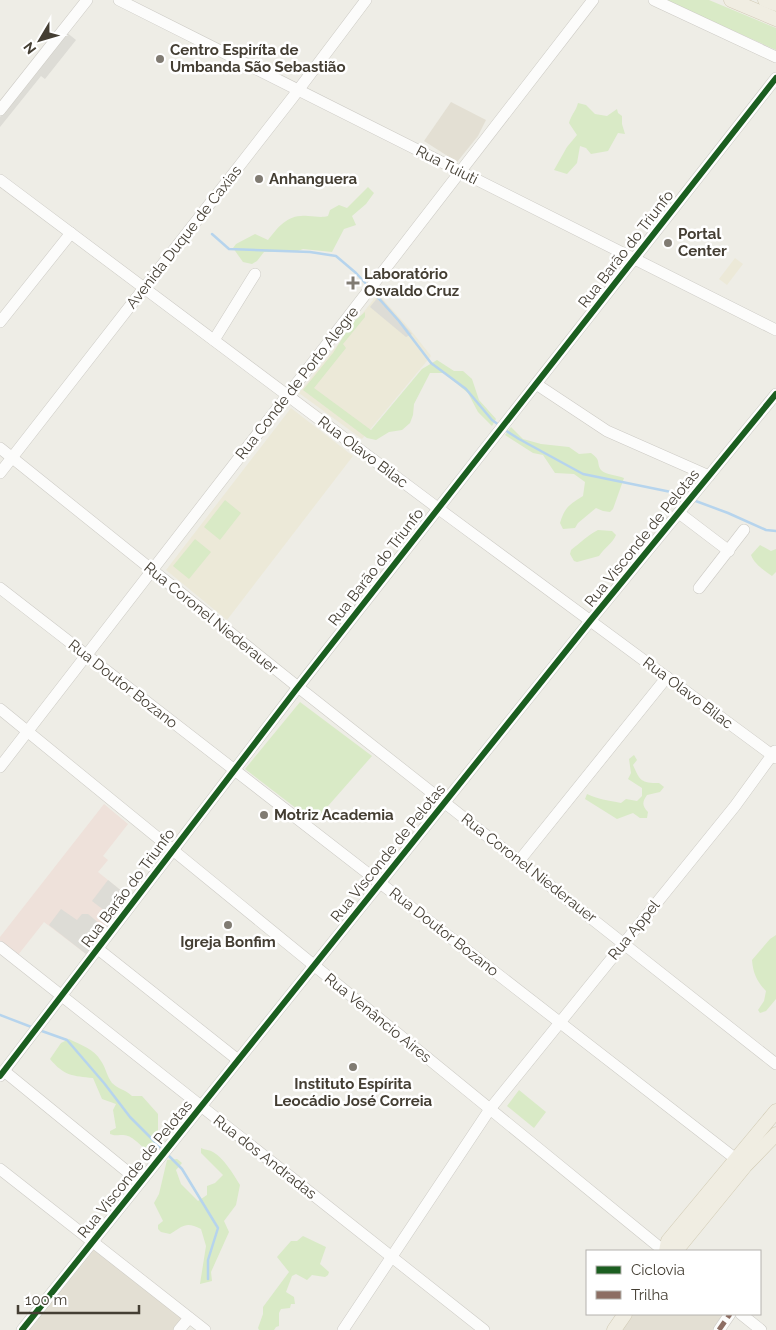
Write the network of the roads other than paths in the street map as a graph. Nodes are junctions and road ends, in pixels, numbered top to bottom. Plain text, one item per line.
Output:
1 (86, 0) edge
2 (119, 0) edge
3 (366, 0) edge
4 (593, 0) edge
5 (654, 0) edge
6 (731, 0) edge
7 (765, 0) edge
8 (776, 4) edge
9 (776, 19) edge
10 (776, 57) edge
11 (776, 78) edge
12 (298, 90) junction
13 (0, 110) edge
14 (460, 172) junction
15 (0, 180) edge
16 (71, 233) junction
17 (634, 259) junction
18 (255, 274) dead end
19 (144, 288) junction
20 (0, 322) edge
21 (776, 330) edge
22 (214, 340) junction
23 (536, 384) junction
24 (776, 394) edge
25 (288, 395) junction
26 (0, 448) edge
27 (12, 458) junction
28 (0, 473) edge
29 (709, 476) junction
30 (438, 508) junction
31 (679, 513) junction
32 (744, 530) dead end
33 (728, 551) junction
34 (152, 570) junction
35 (0, 588) edge
36 (699, 588) dead end
37 (590, 621) junction
38 (86, 655) junction
39 (667, 677) junction
40 (298, 687) junction
41 (0, 708) edge
42 (28, 731) junction
43 (775, 754) edge
44 (0, 767) edge
45 (234, 770) junction
46 (445, 802) junction
47 (172, 850) junction
48 (519, 861) junction
49 (380, 883) junction
50 (623, 943) junction
51 (0, 947) edge
52 (98, 949) junction
53 (314, 966) junction
54 (62, 996) junction
55 (560, 1022) junction
56 (238, 1060) junction
57 (776, 1064) edge
58 (2, 1073) edge
59 (201, 1106) junction
60 (490, 1110) junction
61 (776, 1111) edge
62 (776, 1134) edge
63 (740, 1162) junction
64 (0, 1169) edge
65 (140, 1182) junction
66 (93, 1242) junction
67 (666, 1250) edge
68 (670, 1250) edge
69 (391, 1257) junction
70 (624, 1315) edge
71 (729, 1315) edge
72 (742, 1315) edge
73 (189, 1318) junction
74 (22, 1330) edge
75 (179, 1330) edge
76 (205, 1330) edge
77 (343, 1330) edge
78 (484, 1330) edge
79 (614, 1330) edge
80 (719, 1330) edge
81 (761, 1330) edge

1 - 13 street
2 - 12 street, Rua Tuiuti
3 - 12 street, Avenida Duque de Caxias
4 - 14 street, Rua Conde de Porto Alegre
5 - 10 street
6 - 9 main road
7 - 8 main road
11 - 17 street, Rua Barão do Triunfo
12 - 14 street, Rua Tuiuti
12 - 19 street, Avenida Duque de Caxias
14 - 17 street, Rua Tuiuti
14 - 25 street, Rua Conde de Porto Alegre
15 - 16 street, Rua Olavo Bilac
16 - 19 street, Rua Olavo Bilac
16 - 20 street
17 - 21 street, Rua Tuiuti
17 - 23 street, Rua Barão do Triunfo
18 - 22 street
19 - 22 street, Rua Olavo Bilac
19 - 27 street, Avenida Duque de Caxias
22 - 25 street, Rua Olavo Bilac
23 - 29 street
23 - 30 street, Rua Barão do Triunfo
24 - 29 street, Rua Visconde de Pelotas
25 - 30 street, Rua Olavo Bilac
25 - 34 street, Rua Conde de Porto Alegre
26 - 27 street, Rua Coronel Niederauer
27 - 28 street, Avenida Duque de Caxias
27 - 34 street, Rua Coronel Niederauer
29 - 31 street, Rua Visconde de Pelotas
30 - 37 street, Rua Olavo Bilac
30 - 40 street, Rua Barão do Triunfo
31 - 33 street
31 - 37 street, Rua Visconde de Pelotas
32 - 33 street
33 - 36 street
34 - 38 street, Rua Conde de Porto Alegre
34 - 40 street, Rua Coronel Niederauer
35 - 38 street, Rua Doutor Bozano
37 - 39 street, Rua Olavo Bilac
37 - 46 street, Rua Visconde de Pelotas
38 - 42 street, Rua Conde de Porto Alegre
38 - 45 street, Rua Doutor Bozano
39 - 43 street, Rua Olavo Bilac
39 - 48 street
40 - 45 street, Rua Barão do Triunfo
40 - 46 street, Rua Coronel Niederauer
41 - 42 street, Rua Venâncio Aires
42 - 44 street, Rua Conde de Porto Alegre
42 - 47 street, Rua Venâncio Aires
43 - 50 street, Rua Appel
45 - 47 street, Rua Barão do Triunfo
45 - 49 street, Rua Doutor Bozano
46 - 48 street, Rua Coronel Niederauer
46 - 49 street, Rua Visconde de Pelotas
47 - 52 street, Rua Barão do Triunfo
47 - 53 street, Rua Venâncio Aires
48 - 50 street, Rua Coronel Niederauer
49 - 53 street, Rua Visconde de Pelotas
49 - 55 street, Rua Doutor Bozano
50 - 55 street, Rua Appel
50 - 57 street, Rua Coronel Niederauer
51 - 54 street, Rua dos Andradas
52 - 54 street, Rua Barão do Triunfo
52 - 56 street
53 - 56 street, Rua Visconde de Pelotas
53 - 60 street, Rua Venâncio Aires
54 - 58 street, Rua Barão do Triunfo
54 - 59 street, Rua dos Andradas
55 - 60 street, Rua Appel
55 - 63 street, Rua Doutor Bozano
56 - 59 street, Rua Visconde de Pelotas
58 - 65 street
59 - 65 street, Rua Visconde de Pelotas
59 - 69 street, Rua dos Andradas
60 - 67 street, Rua Venâncio Aires
60 - 69 street, Rua Appel
61 - 63 main road
62 - 63 main road
63 - 68 main road
64 - 66 street
65 - 66 street, Rua Visconde de Pelotas
66 - 73 street
66 - 74 street, Rua Visconde de Pelotas
69 - 77 street, Rua Appel
69 - 78 street, Rua dos Andradas
70 - 79 main road
71 - 80 street
72 - 81 street
73 - 75 street
73 - 76 street

